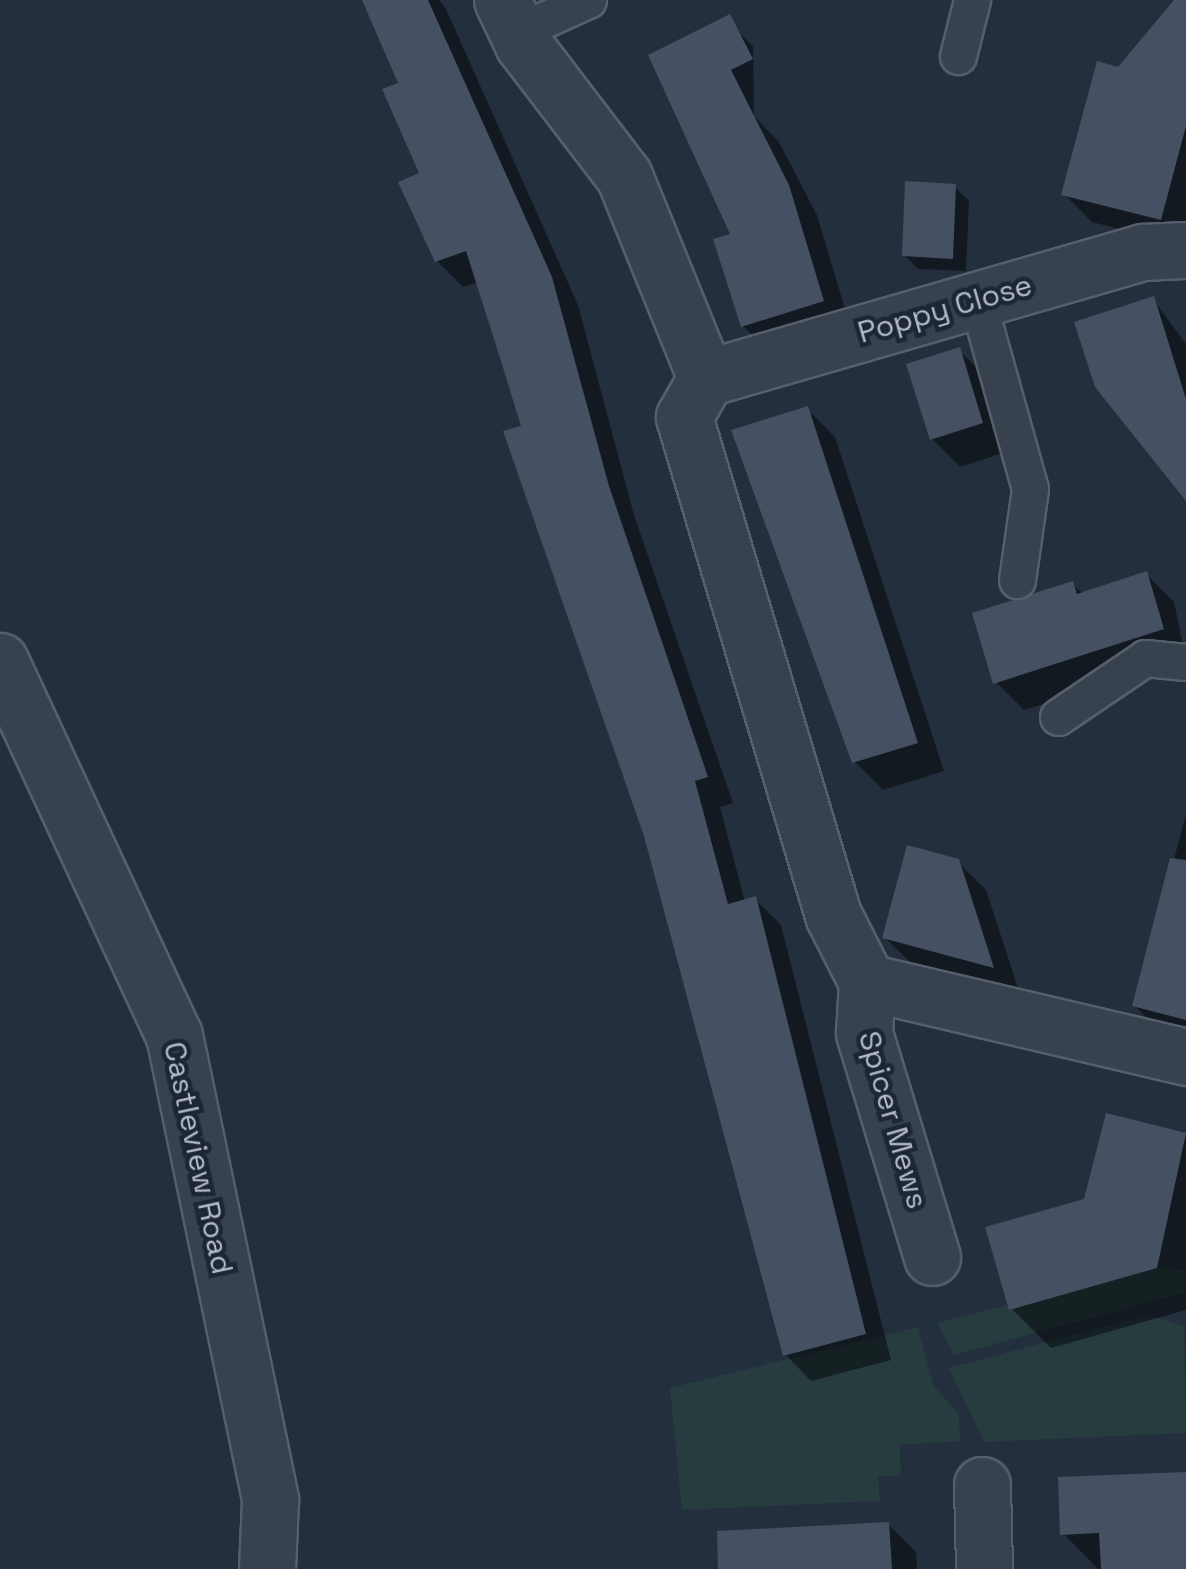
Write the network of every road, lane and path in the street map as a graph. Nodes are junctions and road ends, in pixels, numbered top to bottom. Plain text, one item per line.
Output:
1 (588, 0) edge
2 (972, 0) edge
3 (510, 16) edge
4 (958, 56) dead end
5 (1186, 250) edge
6 (977, 299) junction
7 (706, 378) junction
8 (1016, 580) dead end
9 (0, 660) edge
10 (1186, 662) edge
11 (1058, 717) dead end
12 (867, 982) junction
13 (1186, 1057) edge
14 (932, 1257) dead end
15 (982, 1485) dead end
16 (267, 1569) edge
17 (984, 1569) edge

1 - 3 lane
2 - 4 lane
3 - 7 street
5 - 6 street, Poppy Close
6 - 7 street, Poppy Close
6 - 8 lane
7 - 12 street
9 - 16 street, Castleview Road
10 - 11 lane
12 - 13 street
12 - 14 street, Spicer Mews
15 - 17 street

